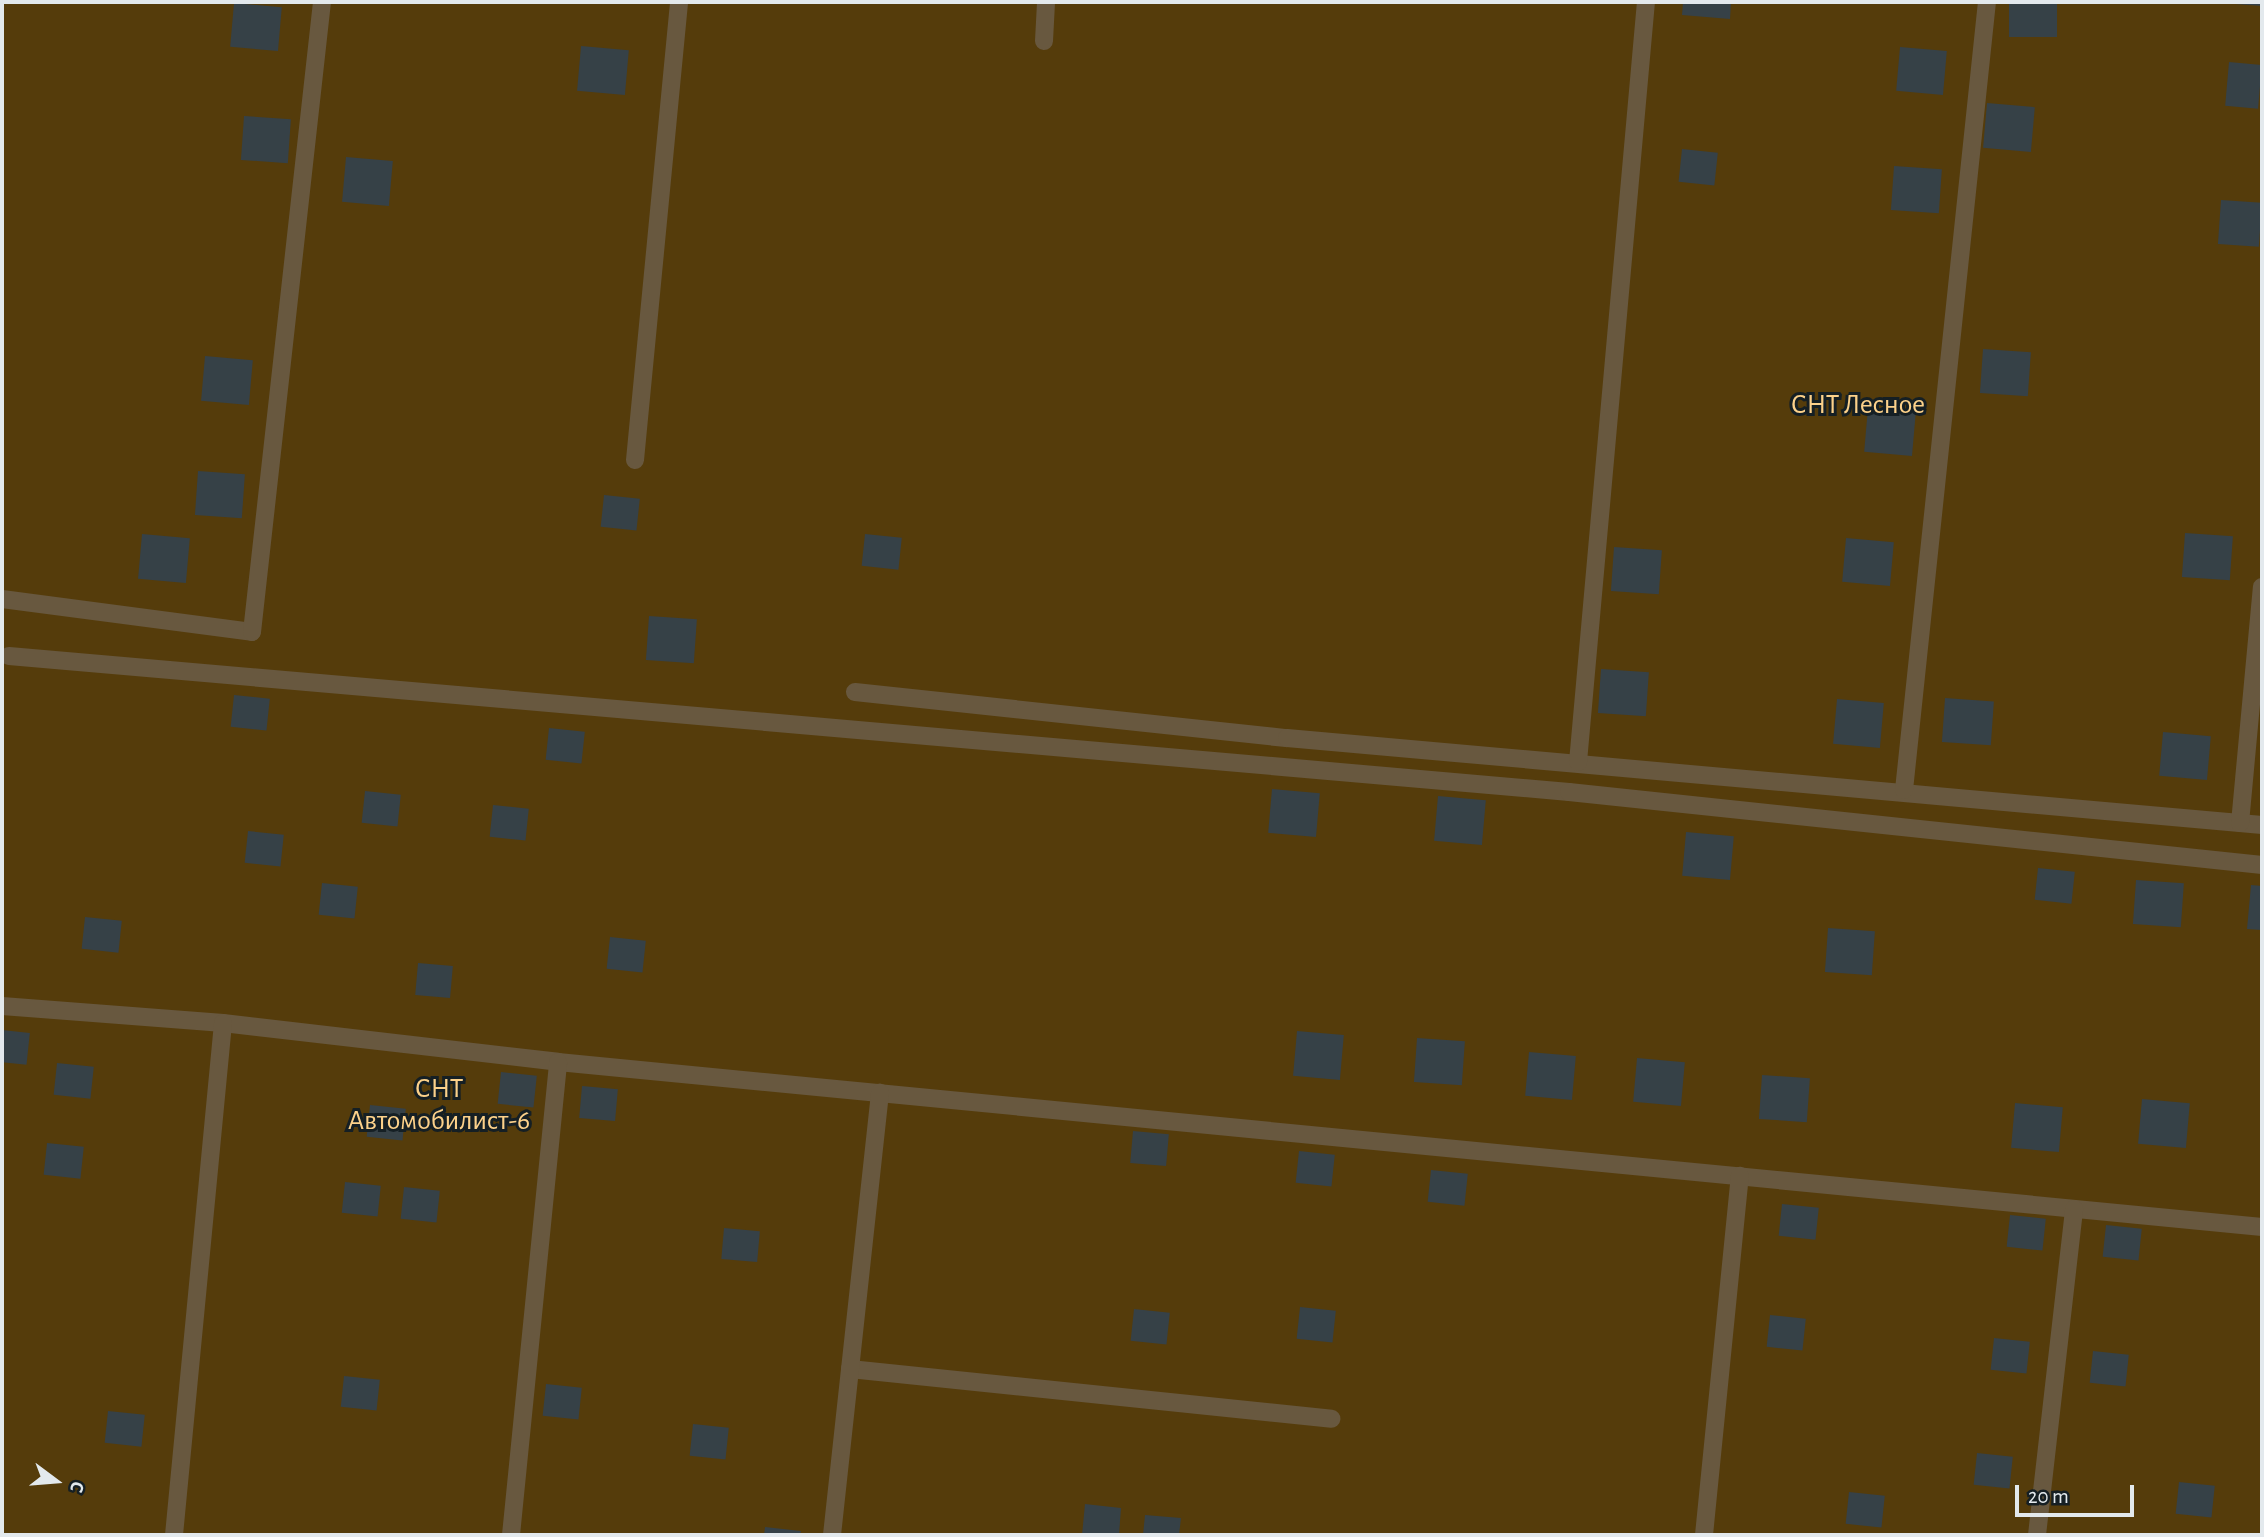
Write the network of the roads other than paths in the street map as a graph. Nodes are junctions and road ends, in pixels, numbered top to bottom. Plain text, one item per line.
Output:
1 (322, 2) edge
2 (679, 2) edge
3 (1046, 2) edge
4 (1646, 2) edge
5 (1987, 2) edge
6 (1044, 41) dead end
7 (635, 460) dead end
8 (2262, 587) edge
9 (2, 599) edge
10 (9, 656) dead end
11 (855, 692) dead end
12 (1578, 762) junction
13 (1904, 790) junction
14 (2240, 823) junction
15 (2262, 825) edge
16 (2262, 865) edge
17 (2, 1006) edge
18 (223, 1023) junction
19 (558, 1062) junction
20 (880, 1093) junction
21 (1740, 1176) junction
22 (2074, 1209) junction
23 (2262, 1227) edge
24 (850, 1369) junction
25 (1331, 1419) dead end
26 (174, 1535) edge
27 (511, 1535) edge
28 (832, 1535) edge
29 (1703, 1535) edge
30 (2037, 1535) edge

1 - 9 street
2 - 7 street
3 - 6 street
4 - 12 street
5 - 13 street
8 - 14 street
10 - 16 street
11 - 12 street
12 - 13 street
13 - 14 street
14 - 15 street
17 - 18 street
18 - 19 street
18 - 26 street
19 - 20 street
19 - 27 street
20 - 21 street
20 - 24 street
21 - 22 street
21 - 29 street
22 - 23 street
22 - 30 street
24 - 25 street
24 - 28 street

